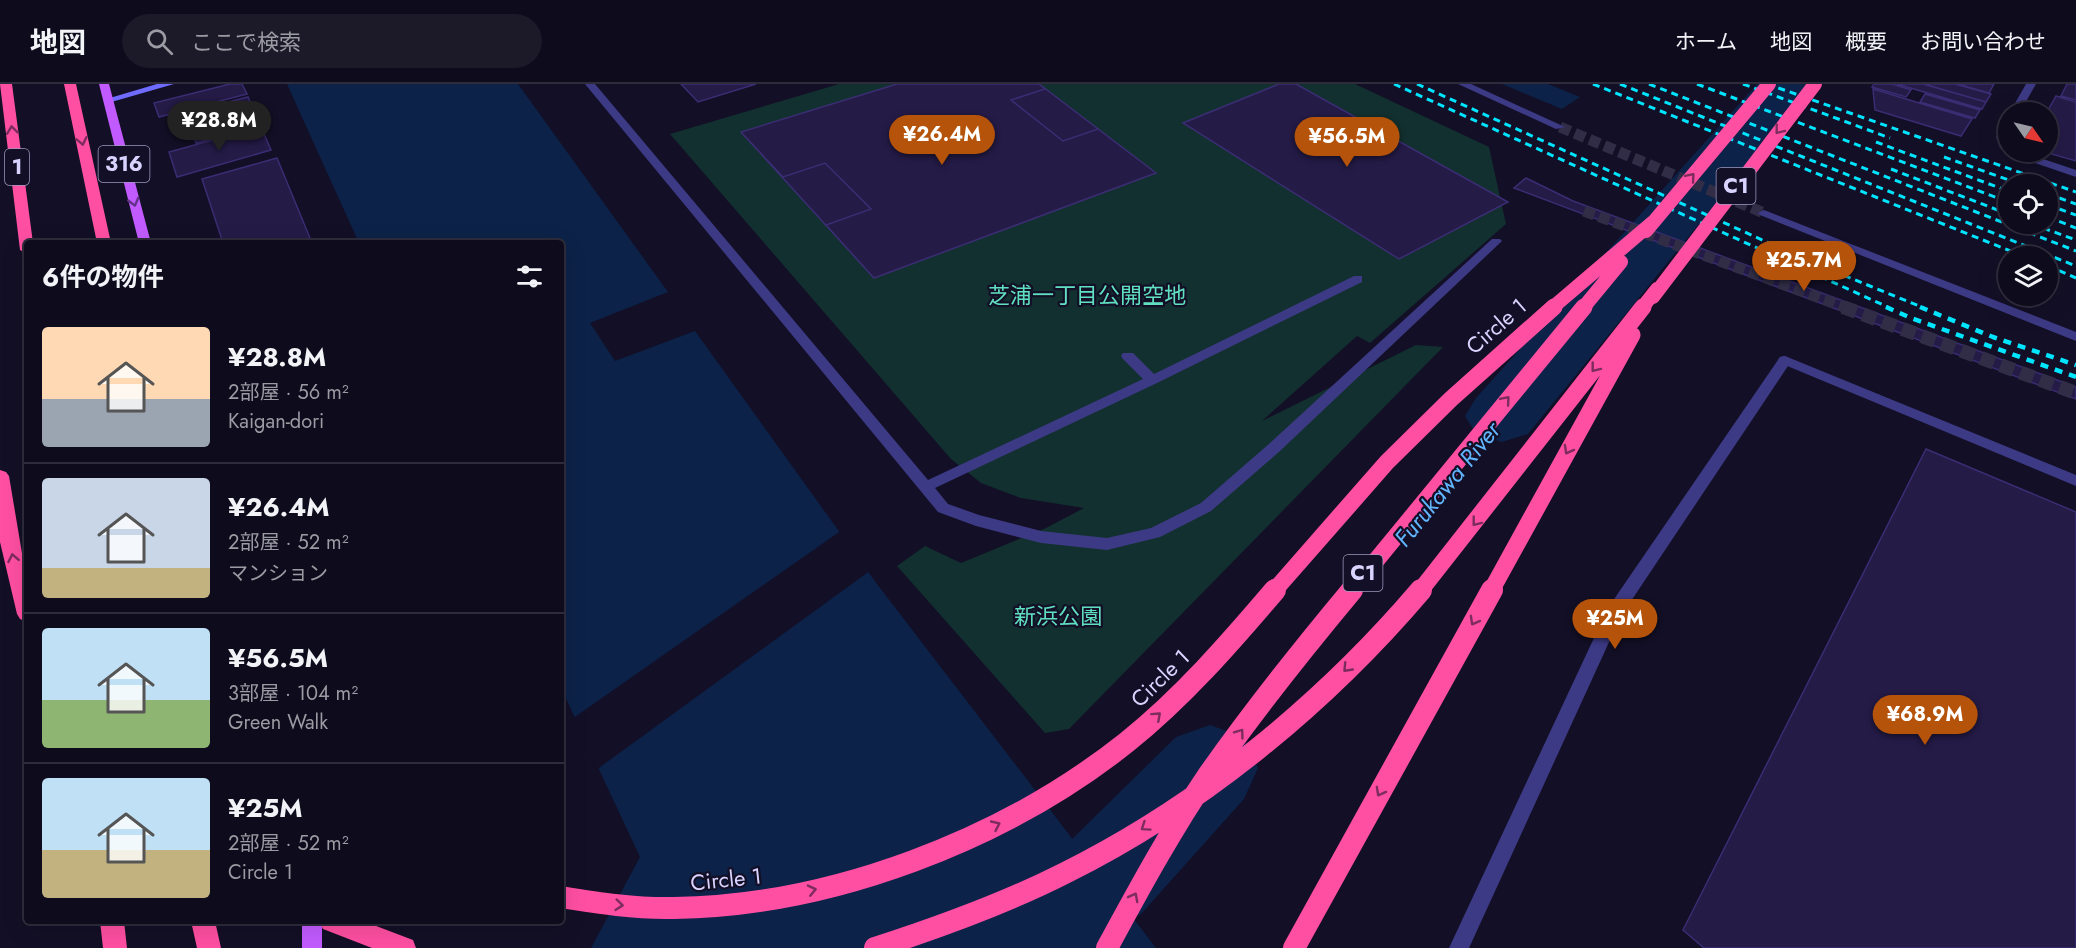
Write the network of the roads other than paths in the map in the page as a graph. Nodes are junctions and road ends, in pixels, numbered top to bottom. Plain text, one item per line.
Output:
1 (6, 84) edge
2 (70, 84) edge
3 (104, 84) edge
4 (169, 84) edge
5 (590, 84) edge
6 (1463, 84) edge
7 (1769, 84) edge
8 (1815, 84) edge
9 (2031, 84) edge
10 (108, 100) junction
11 (2020, 102) edge
12 (1560, 127) tunnel mouth
13 (2042, 162) edge
14 (2076, 174) edge
15 (1764, 213) tunnel mouth
16 (1653, 222) junction
17 (26, 240) edge
18 (103, 240) edge
19 (144, 240) edge
20 (1496, 241) dead end
21 (1358, 279) dead end
22 (1657, 289) junction
23 (2076, 337) edge
24 (1128, 356) dead end
25 (1152, 380) junction
26 (0, 476) edge
27 (2076, 481) edge
28 (925, 487) junction
29 (24, 606) edge
30 (564, 897) edge
31 (111, 924) edge
32 (205, 924) edge
33 (312, 924) edge
34 (339, 924) edge
35 (115, 948) edge
36 (209, 948) edge
37 (312, 948) edge
38 (404, 948) edge
39 (875, 948) edge
40 (1107, 948) edge
41 (1294, 948) edge
42 (1459, 948) edge

17 -> 1 highway, 1
2 -> 18 highway
3 - 10 main road, 316
4 - 10 street
5 - 28 street
6 - 12 street
16 -> 7 highway, Circle 1 / C1, bridge
8 -> 22 highway, C1, bridge
9 - 11 street
10 -> 19 main road, 316
13 - 14 street
15 - 23 street
30 -> 16 highway, Circle 1, bridge
40 -> 16 highway, Circle 1 / C1, bridge
20 - 28 street
21 - 25 street
22 -> 39 highway, bridge
22 -> 41 highway, C1, bridge
24 - 25 street
25 - 28 street
29 -> 26 highway
27 - 42 street
31 - 35 highway
32 - 36 highway
33 - 37 main road
34 - 38 highway

